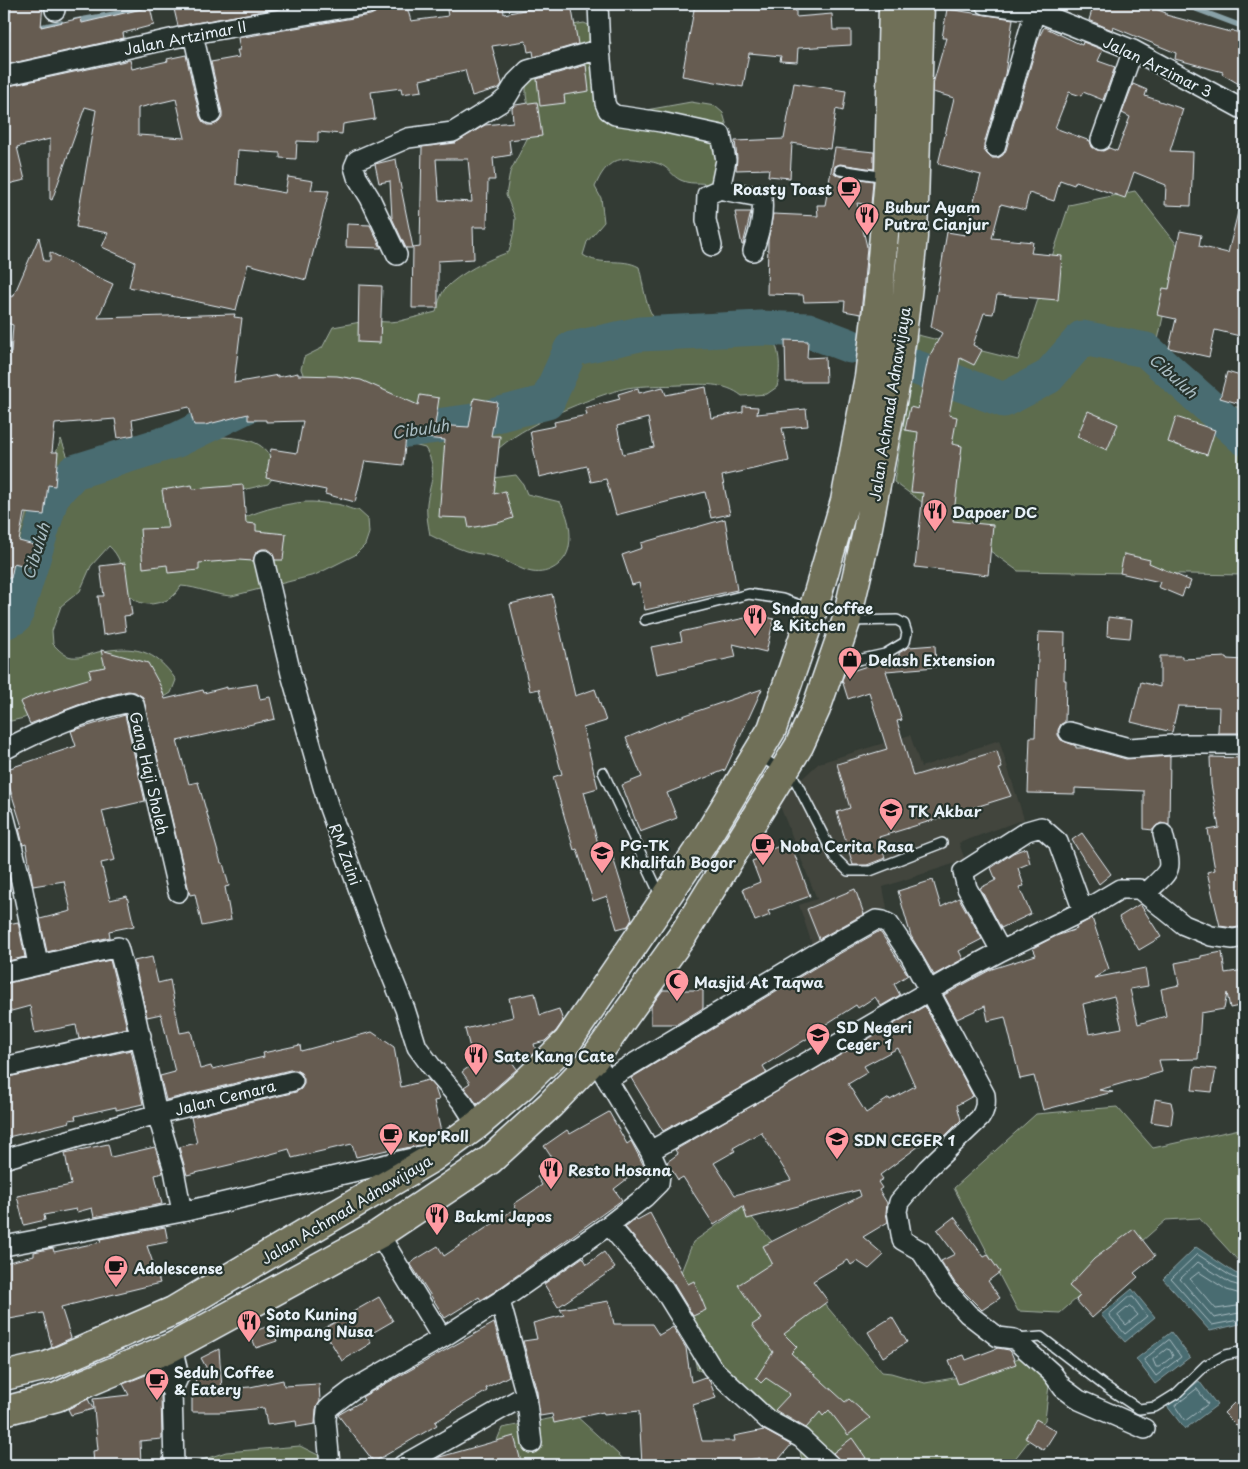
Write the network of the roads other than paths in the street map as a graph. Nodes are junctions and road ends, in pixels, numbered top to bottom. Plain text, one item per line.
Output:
1 (368, 4) edge
2 (598, 4) edge
3 (893, 4) edge
4 (920, 4) edge
5 (985, 4) edge
6 (1035, 12) junction
7 (193, 34) junction
8 (600, 49) junction
9 (1133, 50) junction
10 (4, 76) edge
11 (1244, 110) edge
12 (211, 114) dead end
13 (1101, 140) dead end
14 (995, 147) dead end
15 (840, 170) dead end
16 (889, 177) junction
17 (720, 189) junction
18 (712, 246) dead end
19 (753, 251) dead end
20 (397, 255) dead end
21 (862, 409) junction
22 (889, 414) junction
23 (264, 560) dead end
24 (813, 610) junction
25 (645, 620) dead end
26 (846, 622) junction
27 (831, 666) junction
28 (1069, 732) dead end
29 (1244, 744) edge
30 (4, 750) edge
31 (757, 754) junction
32 (784, 771) junction
33 (603, 772) dead end
34 (4, 815) edge
35 (1163, 834) dead end
36 (942, 843) dead end
37 (12, 883) edge
38 (178, 892) dead end
39 (1146, 893) junction
40 (663, 902) junction
41 (1083, 911) junction
42 (1244, 937) edge
43 (1001, 951) junction
44 (38, 964) junction
45 (4, 974) edge
46 (929, 990) junction
47 (141, 1036) junction
48 (4, 1067) edge
49 (601, 1069) junction
50 (293, 1081) dead end
51 (157, 1114) junction
52 (477, 1125) junction
53 (650, 1151) junction
54 (432, 1158) junction
55 (4, 1159) edge
56 (182, 1212) junction
57 (609, 1225) junction
58 (379, 1234) junction
59 (4, 1246) edge
60 (500, 1301) junction
61 (442, 1338) junction
62 (1014, 1339) junction
63 (165, 1350) junction
64 (1244, 1351) edge
65 (4, 1376) edge
66 (526, 1395) junction
67 (4, 1411) edge
68 (1145, 1428) dead end
69 (532, 1443) dead end
70 (174, 1465) edge
71 (330, 1465) edge
72 (402, 1465) edge
73 (830, 1465) edge

1 - 7 street, Jalan Artzimar II
2 - 8 street
3 - 16 main road, Jalan Achmad Adnawijaya
4 - 22 main road, Jalan Achmad Adnawijaya
5 - 6 street, Jalan Arzimar 3
6 - 9 street, Jalan Arzimar 3
6 - 14 street
7 - 10 street, Jalan Artzimar II
7 - 12 street
8 - 17 street
8 - 20 street
9 - 11 street, Jalan Arzimar 3
9 - 13 street
15 - 16 lane
16 - 21 main road, Jalan Achmad Adnawijaya
17 - 18 street
17 - 19 street
21 - 22 main road
21 - 24 main road, Jalan Achmad Adnawijaya
22 - 26 main road, Jalan Achmad Adnawijaya
23 - 52 street, RM Zaini
24 - 25 lane
24 - 31 main road, Jalan Achmad Adnawijaya
26 - 27 main road, Jalan Achmad Adnawijaya
26 - 27 lane
27 - 32 main road, Jalan Achmad Adnawijaya
28 - 29 street
30 - 38 street, Gang Haji Sholeh
31 - 32 lane
31 - 40 main road, Jalan Achmad Adnawijaya
32 - 36 lane
32 - 49 main road, Jalan Achmad Adnawijaya
33 - 40 lane
34 - 37 street
35 - 39 street
37 - 44 street
39 - 41 street
39 - 42 street
40 - 52 main road, Jalan Achmad Adnawijaya
41 - 43 street
41 - 43 street
43 - 46 street
44 - 45 street
44 - 47 street
46 - 49 street
46 - 53 street
46 - 62 street
47 - 48 street
47 - 51 street
49 - 53 street
49 - 58 main road
50 - 51 street, Jalan Cemara
51 - 55 street, Jalan Cemara
51 - 56 street
52 - 54 main road, Jalan Achmad Adnawijaya
53 - 57 street
54 - 56 street
54 - 65 main road, Jalan Achmad Adnawijaya
56 - 59 street
57 - 60 street
57 - 73 street
58 - 61 street
58 - 63 main road
60 - 61 street
60 - 66 street
61 - 71 street
62 - 64 lane
62 - 68 street
63 - 67 main road
63 - 70 street
66 - 69 street
66 - 72 street

